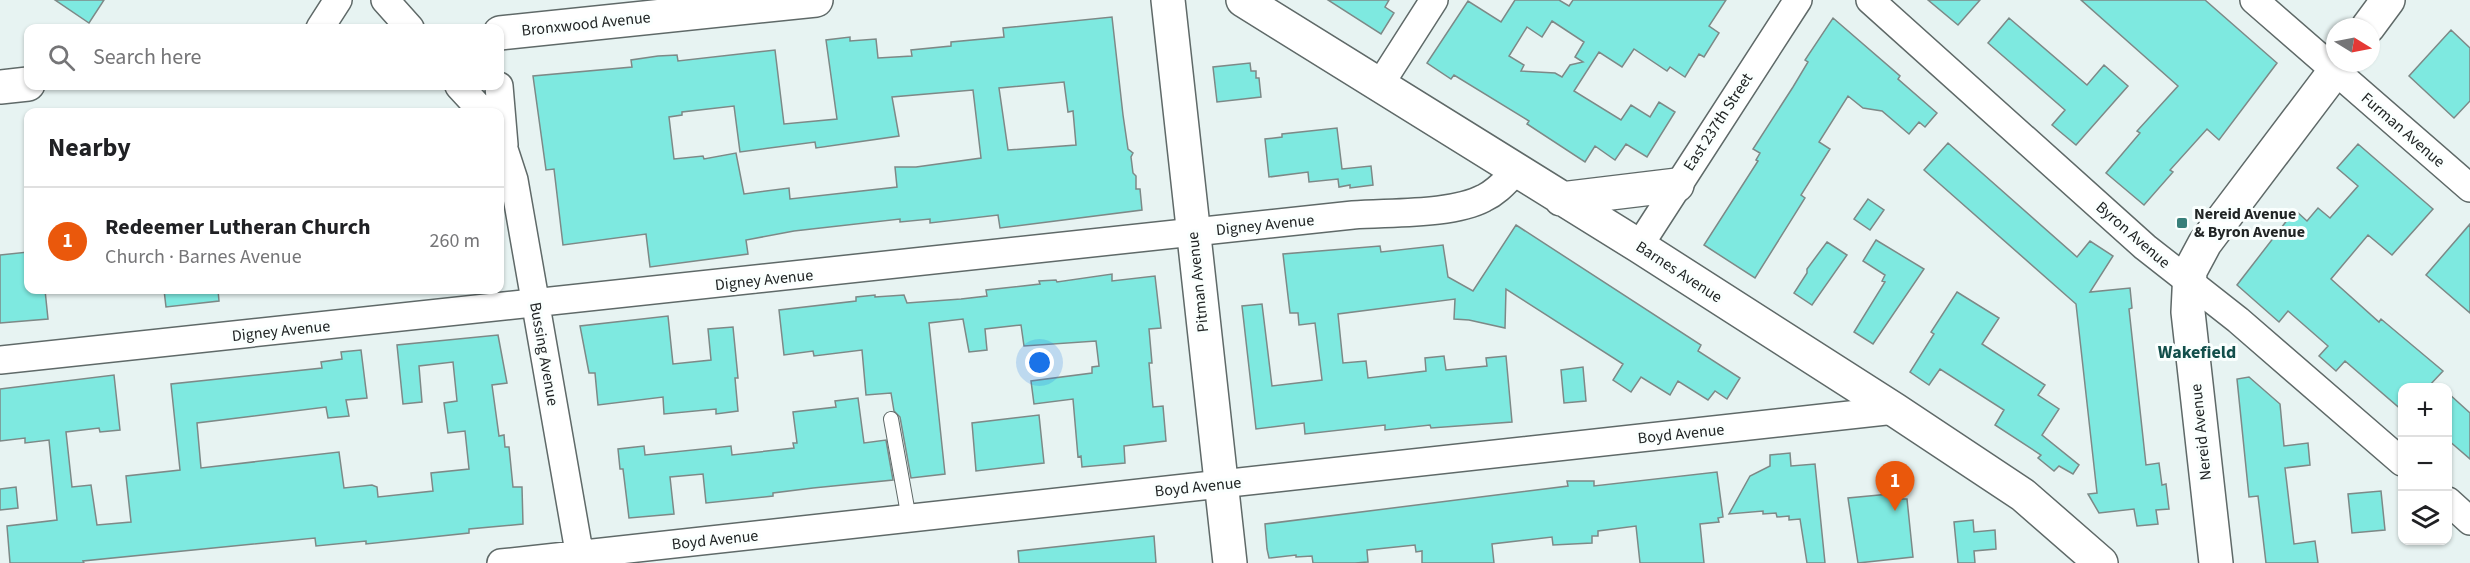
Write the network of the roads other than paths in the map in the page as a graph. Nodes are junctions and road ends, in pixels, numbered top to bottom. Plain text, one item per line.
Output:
1 (338, 0) edge
2 (385, 0) edge
3 (816, 0) edge
4 (1168, 0) edge
5 (1243, 0) edge
6 (1434, 0) edge
7 (1798, 0) edge
8 (1870, 0) edge
9 (2254, 0) edge
10 (2388, 0) edge
11 (669, 8) edge
12 (2375, 18) edge
13 (323, 24) edge
14 (406, 24) edge
15 (504, 32) edge
16 (2326, 57) edge
17 (2334, 72) edge
18 (2343, 72) edge
19 (24, 84) edge
20 (1379, 86) junction
21 (0, 87) edge
22 (463, 90) edge
23 (499, 90) edge
24 (479, 108) edge
25 (500, 108) edge
26 (504, 148) edge
27 (1516, 171) junction
28 (1677, 184) junction
29 (2470, 188) edge
30 (1562, 199) junction
31 (1193, 233) junction
32 (1639, 246) junction
33 (2188, 282) junction
34 (535, 304) junction
35 (0, 360) edge
36 (1895, 410) junction
37 (891, 419) dead end
38 (2398, 458) edge
39 (1221, 485) junction
40 (2452, 505) edge
41 (909, 519) junction
42 (2470, 521) edge
43 (580, 559) edge
44 (501, 563) edge
45 (1230, 563) edge
46 (2102, 563) edge
47 (2216, 563) edge

1 - 13 street
2 - 14 street
3 - 11 street, Bronxwood Avenue
4 - 31 street, Pitman Avenue
5 - 20 street, Barnes Avenue
6 - 20 street
7 - 28 street, East 237th Street
8 - 33 street, Byron Avenue
9 - 16 street, Furman Avenue
10 - 12 street
11 - 15 street, Bronxwood Avenue
17 - 33 street, Nereid Avenue
18 - 29 street, Furman Avenue
19 - 21 street
20 - 27 street, Barnes Avenue
22 - 24 street
23 - 25 street, Bussing Avenue
26 - 34 street, Bussing Avenue
27 - 30 street, Barnes Avenue
27 - 31 street, Digney Avenue
28 - 30 street
28 - 32 street, East 237th Street
30 - 32 street, Barnes Avenue
31 - 34 street, Digney Avenue
31 - 39 street, Pitman Avenue
32 - 36 street, Barnes Avenue
33 - 38 street, Byron Avenue
33 - 47 street, Nereid Avenue
34 - 35 street, Digney Avenue
34 - 43 street, Bussing Avenue
36 - 39 street, Boyd Avenue
36 - 46 street, Barnes Avenue
37 - 41 lane
39 - 41 street, Boyd Avenue
39 - 45 street, Pitman Avenue
40 - 42 street
41 - 43 street, Boyd Avenue
43 - 44 street, Boyd Avenue

